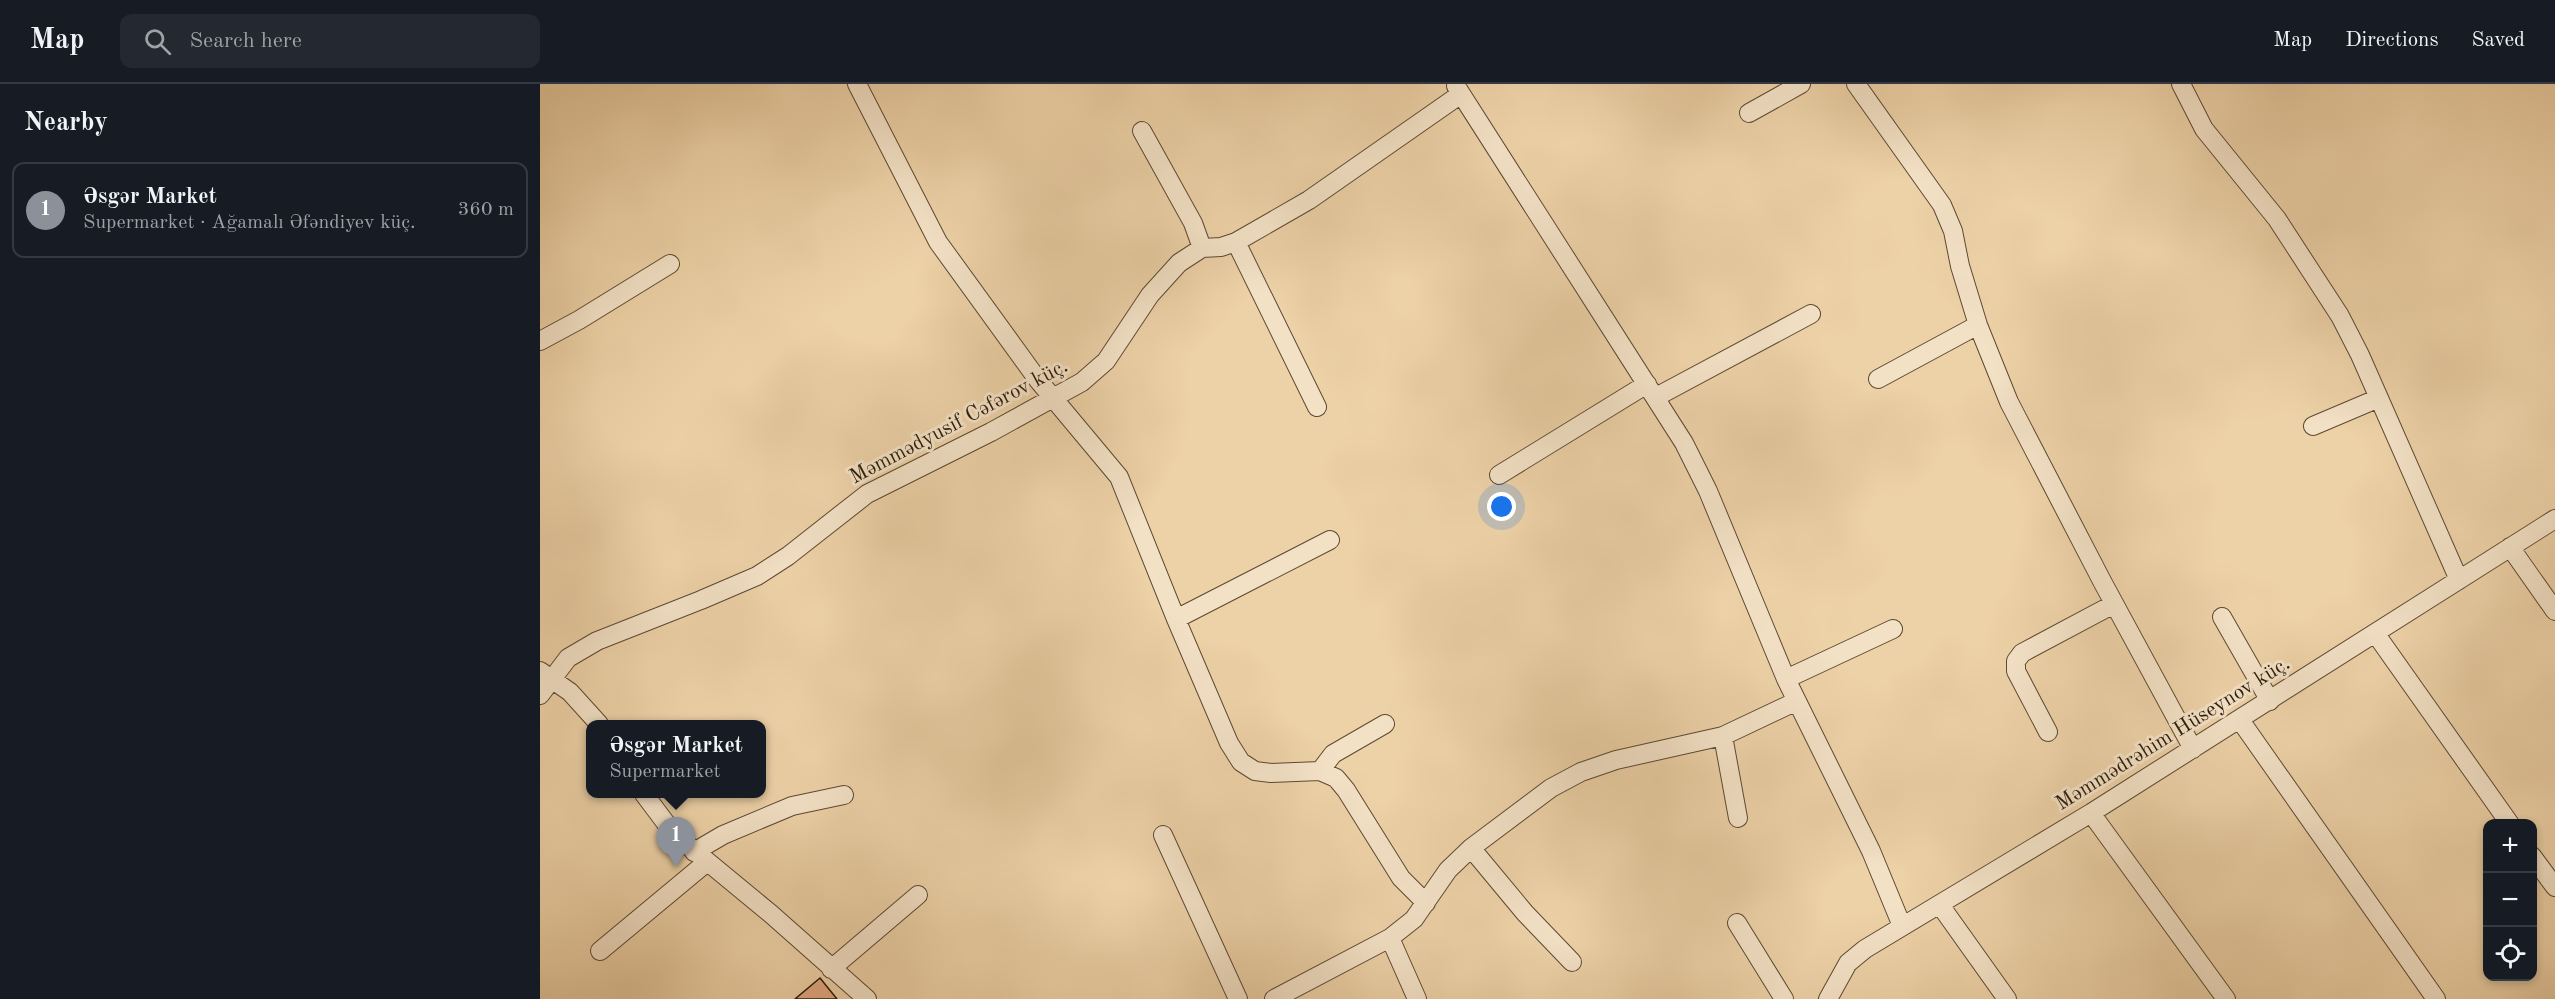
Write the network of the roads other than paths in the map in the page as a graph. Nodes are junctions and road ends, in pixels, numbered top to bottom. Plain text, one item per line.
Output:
1 (857, 84) edge
2 (1801, 84) edge
3 (1856, 84) edge
4 (2181, 84) edge
5 (1458, 89) edge
6 (1749, 113) dead end
7 (1142, 131) dead end
8 (1236, 242) junction
9 (1202, 248) junction
10 (670, 264) dead end
11 (1811, 314) dead end
12 (1978, 325) junction
13 (540, 340) edge
14 (1878, 379) dead end
15 (1651, 391) junction
16 (1052, 398) junction
17 (2379, 398) junction
18 (1317, 407) dead end
19 (2313, 426) dead end
20 (1499, 476) dead end
21 (2555, 519) edge
22 (1330, 540) dead end
23 (2510, 547) junction
24 (2459, 580) junction
25 (2114, 604) junction
26 (2555, 611) edge
27 (2222, 617) dead end
28 (1176, 619) junction
29 (1893, 629) dead end
30 (2375, 633) junction
31 (546, 675) edge
32 (1786, 679) junction
33 (540, 695) edge
34 (1797, 701) junction
35 (2270, 701) junction
36 (595, 720) edge
37 (2240, 720) junction
38 (1385, 724) dead end
39 (2048, 732) dead end
40 (1723, 736) junction
41 (2193, 749) junction
42 (1320, 771) junction
43 (844, 795) dead end
44 (647, 798) edge
45 (2091, 813) junction
46 (1738, 818) dead end
47 (2506, 819) edge
48 (1163, 835) dead end
49 (1471, 848) junction
50 (701, 857) junction
51 (2537, 863) edge
52 (2555, 887) edge
53 (918, 895) dead end
54 (1426, 903) junction
55 (1940, 905) junction
56 (1737, 923) dead end
57 (1902, 926) junction
58 (1390, 938) junction
59 (600, 951) dead end
60 (1572, 962) dead end
61 (831, 969) junction
62 (867, 999) edge
63 (1238, 999) edge
64 (1274, 999) edge
65 (1417, 999) edge
66 (1784, 999) edge
67 (1828, 999) edge
68 (2007, 999) edge
69 (2226, 999) edge
70 (2436, 999) edge

1 - 16 street
2 - 6 street
3 - 12 street
4 - 17 street
5 - 8 street, Məmmədyusif Cəfərov küç.
5 - 15 street
7 - 9 street
8 - 9 street, Məmmədyusif Cəfərov küç.
8 - 18 street
9 - 16 street, Məmmədyusif Cəfərov küç.
10 - 13 street
11 - 15 street
12 - 14 street
12 - 25 street
15 - 20 street
15 - 32 street
16 - 28 street
16 - 31 street, Məmmədyusif Cəfərov küç.
17 - 19 street
17 - 24 street
21 - 23 street, Məmmədrəhim Hüseynov küç.
22 - 28 street
23 - 24 street, Məmmədrəhim Hüseynov küç.
23 - 26 street
24 - 30 street, Məmmədrəhim Hüseynov küç.
25 - 39 street
25 - 41 street
27 - 35 street
28 - 42 street
29 - 32 street
30 - 35 street, Məmmədrəhim Hüseynov küç.
30 - 47 street
31 - 33 street, Məmmədyusif Cəfərov küç.
31 - 36 street
32 - 34 street
34 - 40 street
34 - 57 street
35 - 37 street, Məmmədrəhim Hüseynov küç.
37 - 41 street, Məmmədrəhim Hüseynov küç.
37 - 70 street
38 - 42 street
40 - 46 street
40 - 49 street
41 - 45 street, Məmmədrəhim Hüseynov küç.
42 - 54 street
43 - 50 street
44 - 50 street
45 - 55 street, Məmmədrəhim Hüseynov küç.
45 - 69 street
48 - 63 street
49 - 54 street
49 - 60 street
50 - 59 street
50 - 61 street
51 - 52 street
53 - 61 street
54 - 58 street
55 - 57 street, Məmmədrəhim Hüseynov küç.
55 - 68 street
56 - 66 street
57 - 67 street, Məmmədrəhim Hüseynov küç.
58 - 64 street
58 - 65 street
61 - 62 street

